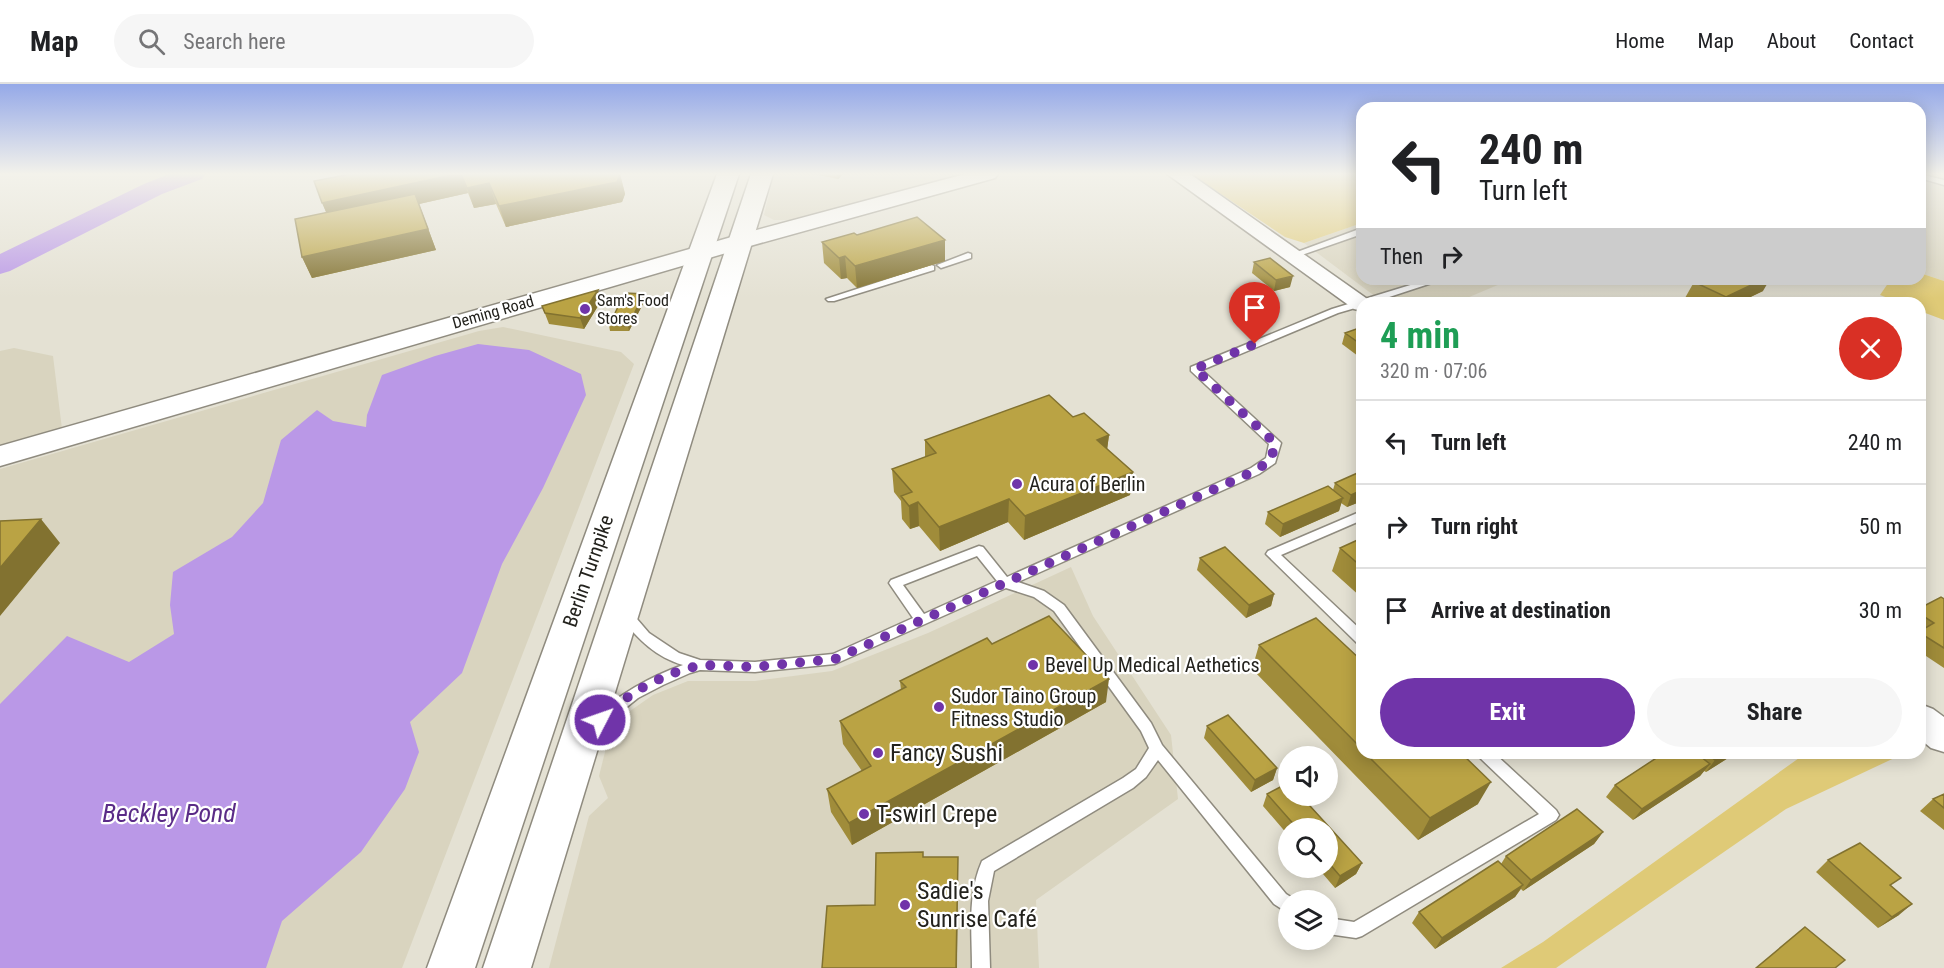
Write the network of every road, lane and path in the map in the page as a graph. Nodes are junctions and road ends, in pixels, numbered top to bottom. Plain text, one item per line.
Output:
1 (714, 215) edge
2 (750, 215) edge
3 (837, 215) edge
4 (1236, 215) edge
5 (1356, 233) edge
6 (742, 241) junction
7 (702, 252) junction
8 (1293, 255) junction
9 (968, 256) dead end
10 (941, 265) dead end
11 (931, 268) dead end
12 (1420, 285) edge
13 (1381, 297) edge
14 (831, 299) dead end
15 (1356, 299) edge
16 (1356, 305) edge
17 (0, 456) edge
18 (1356, 518) edge
19 (1005, 583) junction
20 (623, 611) junction
21 (921, 621) junction
22 (1356, 633) edge
23 (700, 665) junction
24 (1926, 724) edge
25 (582, 736) junction
26 (1944, 737) edge
27 (1157, 749) junction
28 (1490, 759) edge
29 (1278, 897) edge
30 (1338, 927) edge
31 (451, 968) edge
32 (507, 968) edge
33 (981, 968) edge

1 - 7 main road, Berlin Turnpike
2 - 6 main road
3 - 6 street, Deming Road
4 - 8 street
5 - 8 lane
6 - 7 main road, Deming Road
6 - 20 main road
7 - 17 main road, Deming Road
7 - 31 main road, Berlin Turnpike
8 - 15 street
9 - 10 lane
11 - 14 lane
12 - 13 lane
16 - 19 lane
18 - 22 lane
19 - 21 lane
19 - 21 lane
19 - 27 lane
20 - 23 lane
20 - 25 main road
21 - 23 lane
23 - 25 lane
24 - 26 street
25 - 32 main road
27 - 29 lane
27 - 33 lane
28 - 30 lane

